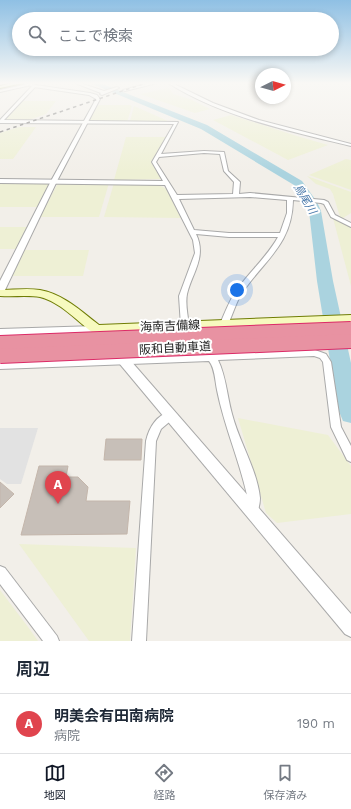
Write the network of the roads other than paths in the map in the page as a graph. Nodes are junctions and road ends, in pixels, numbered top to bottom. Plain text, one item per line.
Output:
1 (7, 113) edge
2 (91, 113) edge
3 (239, 113) edge
4 (0, 121) edge
5 (86, 122) junction
6 (351, 145) edge
7 (157, 156) junction
8 (0, 181) edge
9 (54, 182) junction
10 (165, 183) junction
11 (236, 195) junction
12 (175, 197) junction
13 (290, 198) junction
14 (351, 225) edge
15 (193, 232) junction
16 (283, 235) junction
17 (0, 290) edge
18 (0, 293) edge
19 (351, 323) edge
20 (224, 324) junction
21 (202, 325) junction
22 (184, 326) junction
23 (96, 329) junction
24 (0, 333) edge
25 (351, 341) edge
26 (0, 343) edge
27 (0, 356) edge
28 (211, 356) junction
29 (123, 360) junction
30 (0, 366) edge
31 (170, 415) junction
32 (351, 457) edge
33 (252, 512) junction
34 (0, 573) edge
35 (351, 628) edge
36 (52, 641) edge
37 (140, 641) edge

1 - 4 street
2 - 5 street
3 - 6 street
4 - 5 street
5 - 7 street
5 - 9 street
7 - 10 street
7 - 11 street
8 - 9 street
9 - 10 street
9 - 17 street
10 - 12 street
11 - 12 street
11 - 13 street
12 - 15 street
13 - 14 street
13 - 16 street
15 - 16 street
15 - 22 street
16 - 20 street
18 - 23 main road
19 - 20 main road, 海南吉備線
19 - 26 highway, 阪和自動車道, bridge
20 - 21 main road, 海南吉備線
21 - 22 main road, 海南吉備線
21 - 28 street
22 - 23 main road, 海南吉備線
23 - 24 street
23 - 29 street
25 - 27 highway, 阪和自動車道, bridge
28 - 29 street
28 - 32 street
28 - 33 street
29 - 30 street
29 - 31 street
31 - 33 street
31 - 37 street
33 - 35 street
34 - 36 street

